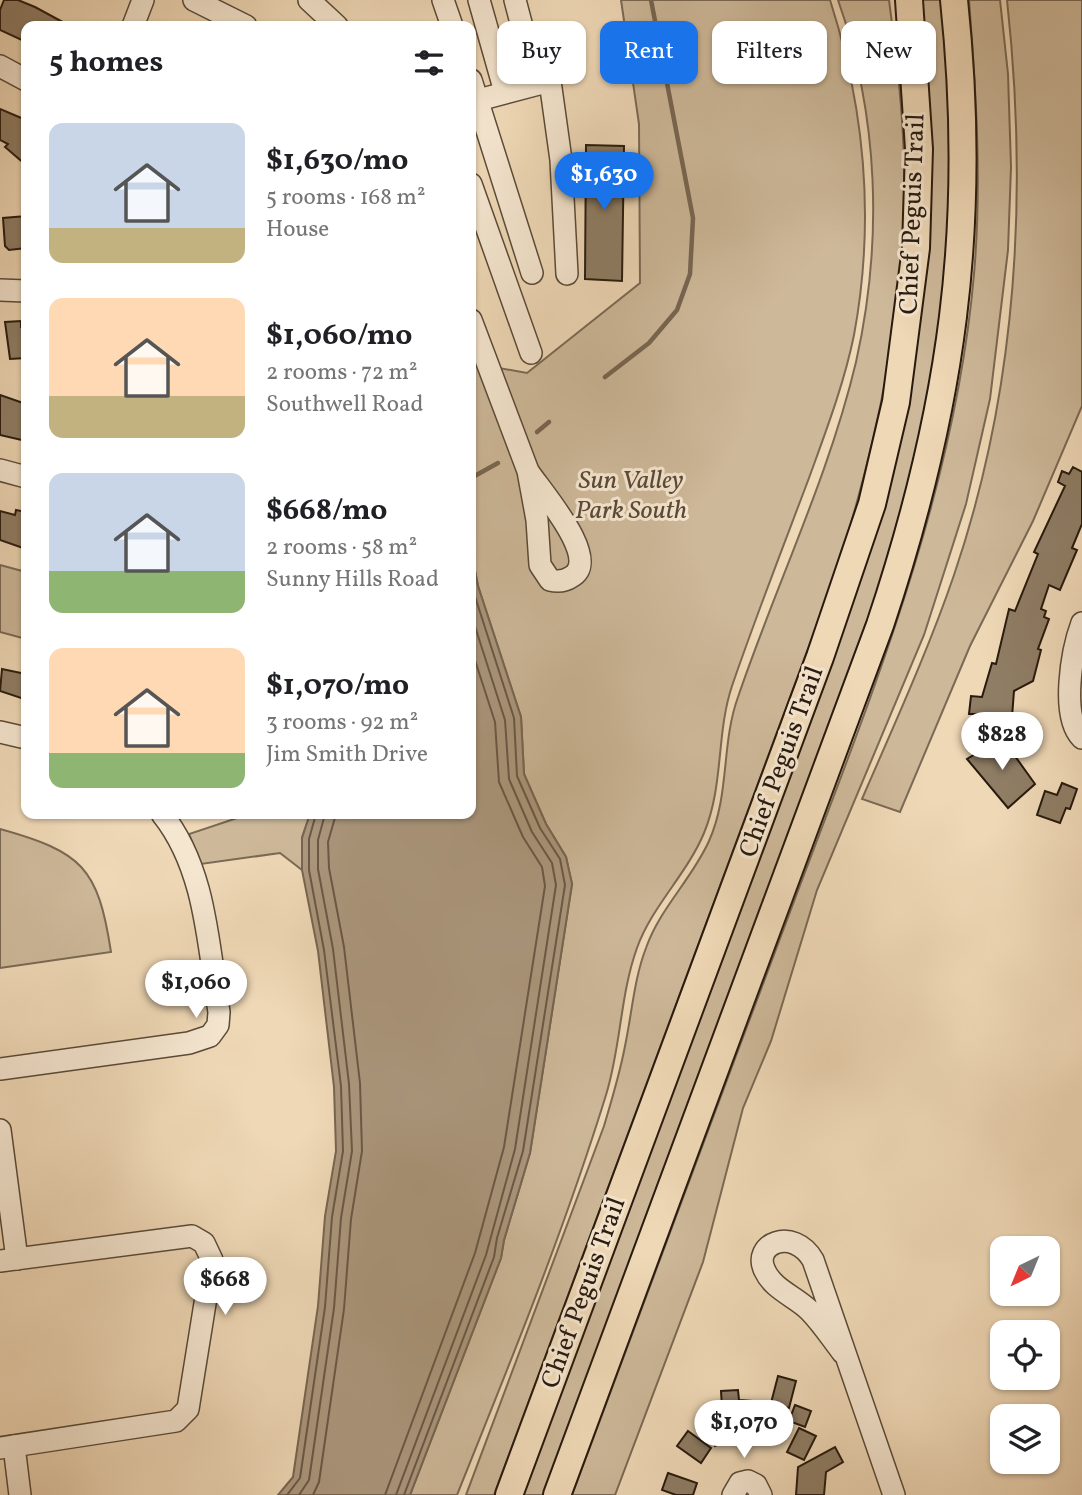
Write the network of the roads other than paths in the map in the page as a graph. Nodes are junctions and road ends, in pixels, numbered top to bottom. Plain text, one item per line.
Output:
1 (143, 0) edge
2 (194, 0) edge
3 (309, 0) edge
4 (443, 0) edge
5 (479, 0) edge
6 (515, 0) edge
7 (909, 0) edge
8 (954, 0) edge
9 (135, 21) edge
10 (236, 21) edge
11 (332, 21) edge
12 (451, 21) edge
13 (520, 21) edge
14 (0, 66) edge
15 (21, 77) edge
16 (537, 84) edge
17 (550, 84) edge
18 (505, 92) junction
19 (476, 94) edge
20 (476, 103) edge
21 (476, 198) edge
22 (532, 272) dead end
23 (567, 274) dead end
24 (0, 290) edge
25 (21, 291) edge
26 (476, 334) edge
27 (531, 353) dead end
28 (0, 470) edge
29 (528, 471) dead end
30 (21, 476) edge
31 (1082, 623) edge
32 (0, 732) edge
33 (21, 737) edge
34 (1082, 738) edge
35 (165, 819) edge
36 (0, 1069) edge
37 (0, 1130) edge
38 (2, 1164) edge
39 (9, 1260) edge
40 (843, 1353) junction
41 (7, 1447) edge
42 (20, 1495) edge
43 (509, 1495) edge
44 (556, 1495) edge
45 (733, 1495) edge
46 (761, 1495) edge
47 (894, 1495) edge

1 - 9 street
2 - 10 street
3 - 11 street
4 - 12 street
5 - 18 street
6 - 13 street
7 - 43 main road, Chief Peguis Trail
8 - 44 main road, Chief Peguis Trail
14 - 15 street
16 - 18 street
17 - 23 street
18 - 19 street
20 - 22 street
21 - 27 street
24 - 25 street
26 - 29 street
28 - 30 street
31 - 34 street
32 - 33 street
35 - 36 street
37 - 38 street
38 - 39 street
39 - 41 street
40 - 40 street
40 - 47 street
41 - 42 street
45 - 46 street

